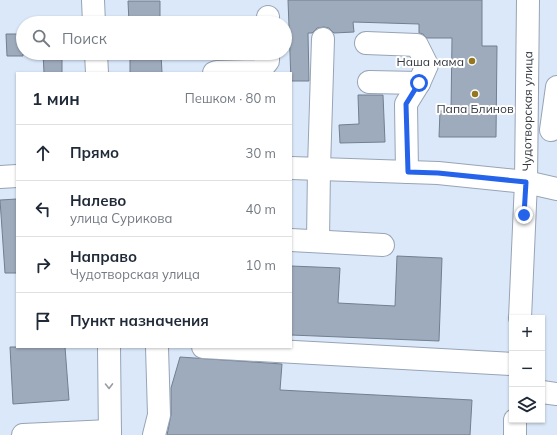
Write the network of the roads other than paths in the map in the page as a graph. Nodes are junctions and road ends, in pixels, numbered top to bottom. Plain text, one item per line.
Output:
1 (93, 0) edge
2 (528, 0) edge
3 (94, 16) edge
4 (323, 39) dead end
5 (366, 43) dead end
6 (97, 60) edge
7 (268, 60) edge
8 (98, 72) edge
9 (217, 72) edge
10 (369, 82) dead end
11 (419, 83) junction
12 (557, 87) edge
13 (555, 132) edge
14 (292, 168) edge
15 (319, 168) junction
16 (408, 172) junction
17 (16, 176) edge
18 (0, 177) edge
19 (526, 182) junction
20 (557, 189) edge
21 (292, 240) edge
22 (318, 241) junction
23 (383, 245) dead end
24 (520, 315) edge
25 (109, 348) edge
26 (157, 348) edge
27 (221, 348) edge
28 (509, 364) edge
29 (545, 392) edge
30 (557, 394) edge
31 (515, 423) edge
32 (110, 433) edge
33 (23, 435) edge
34 (154, 435) edge
35 (515, 435) edge

1 - 3 street
2 - 19 street, Чудотворская улица
4 - 15 street
5 - 11 street
6 - 8 street
7 - 9 street
10 - 11 street
11 - 16 street
12 - 13 street
14 - 15 street
15 - 16 street
15 - 22 street
16 - 19 street
17 - 18 street
19 - 20 street
19 - 24 street, Чудотворская улица
21 - 22 street
22 - 23 street
25 -> 32 street
26 - 34 street
27 - 28 street
29 - 30 street
31 - 35 street
32 - 33 street

